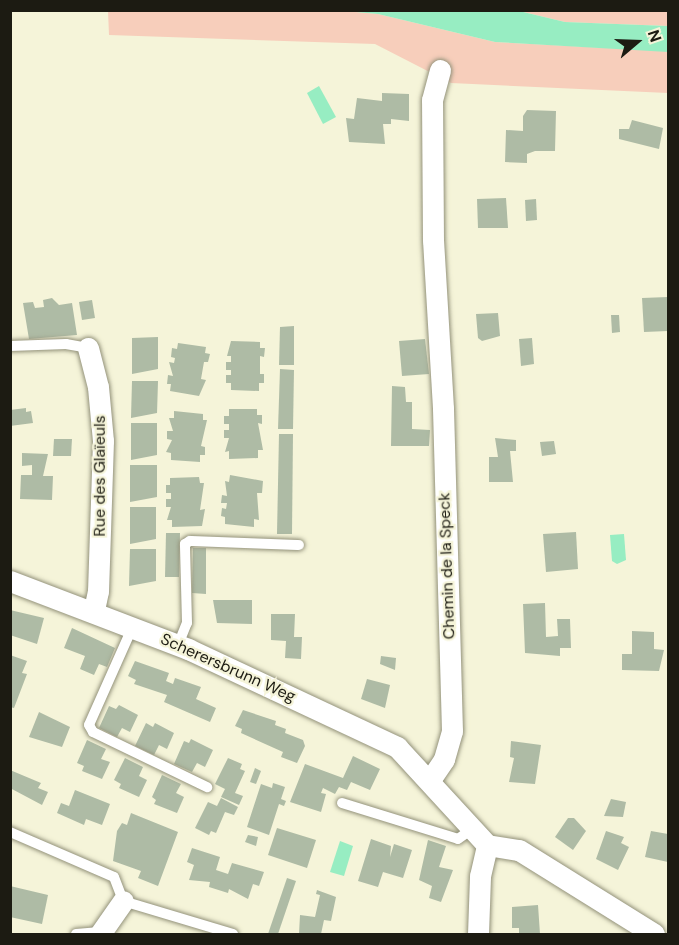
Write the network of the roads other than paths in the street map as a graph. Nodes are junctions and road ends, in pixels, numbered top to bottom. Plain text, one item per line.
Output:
1 (440, 70) dead end
2 (10, 346) edge
3 (88, 348) joint
4 (299, 544) dead end
5 (10, 581) edge
6 (94, 610) junction
7 (133, 626) junction
8 (178, 645) junction
9 (430, 780) junction
10 (207, 787) dead end
11 (342, 803) dead end
12 (473, 828) junction
13 (10, 832) edge
14 (487, 845) junction
15 (123, 901) junction
16 (100, 933) edge
17 (76, 934) edge
18 (233, 934) edge
19 (478, 934) edge
20 (654, 934) edge

1 - 9 street, Chemin de la Speck
2 - 3 lane, Rue des Glaïeuls
3 - 6 street, Rue des Glaïeuls
4 - 8 lane
5 - 6 street, Scherersbrunn Weg
6 - 7 street, Scherersbrunn Weg
7 - 8 street, Scherersbrunn Weg
7 - 10 lane
8 - 9 street, Scherersbrunn Weg
9 - 12 street
11 - 12 lane
12 - 14 street
13 - 15 lane
14 - 19 street
14 - 20 street
15 - 16 street
15 - 18 lane
16 - 17 lane

